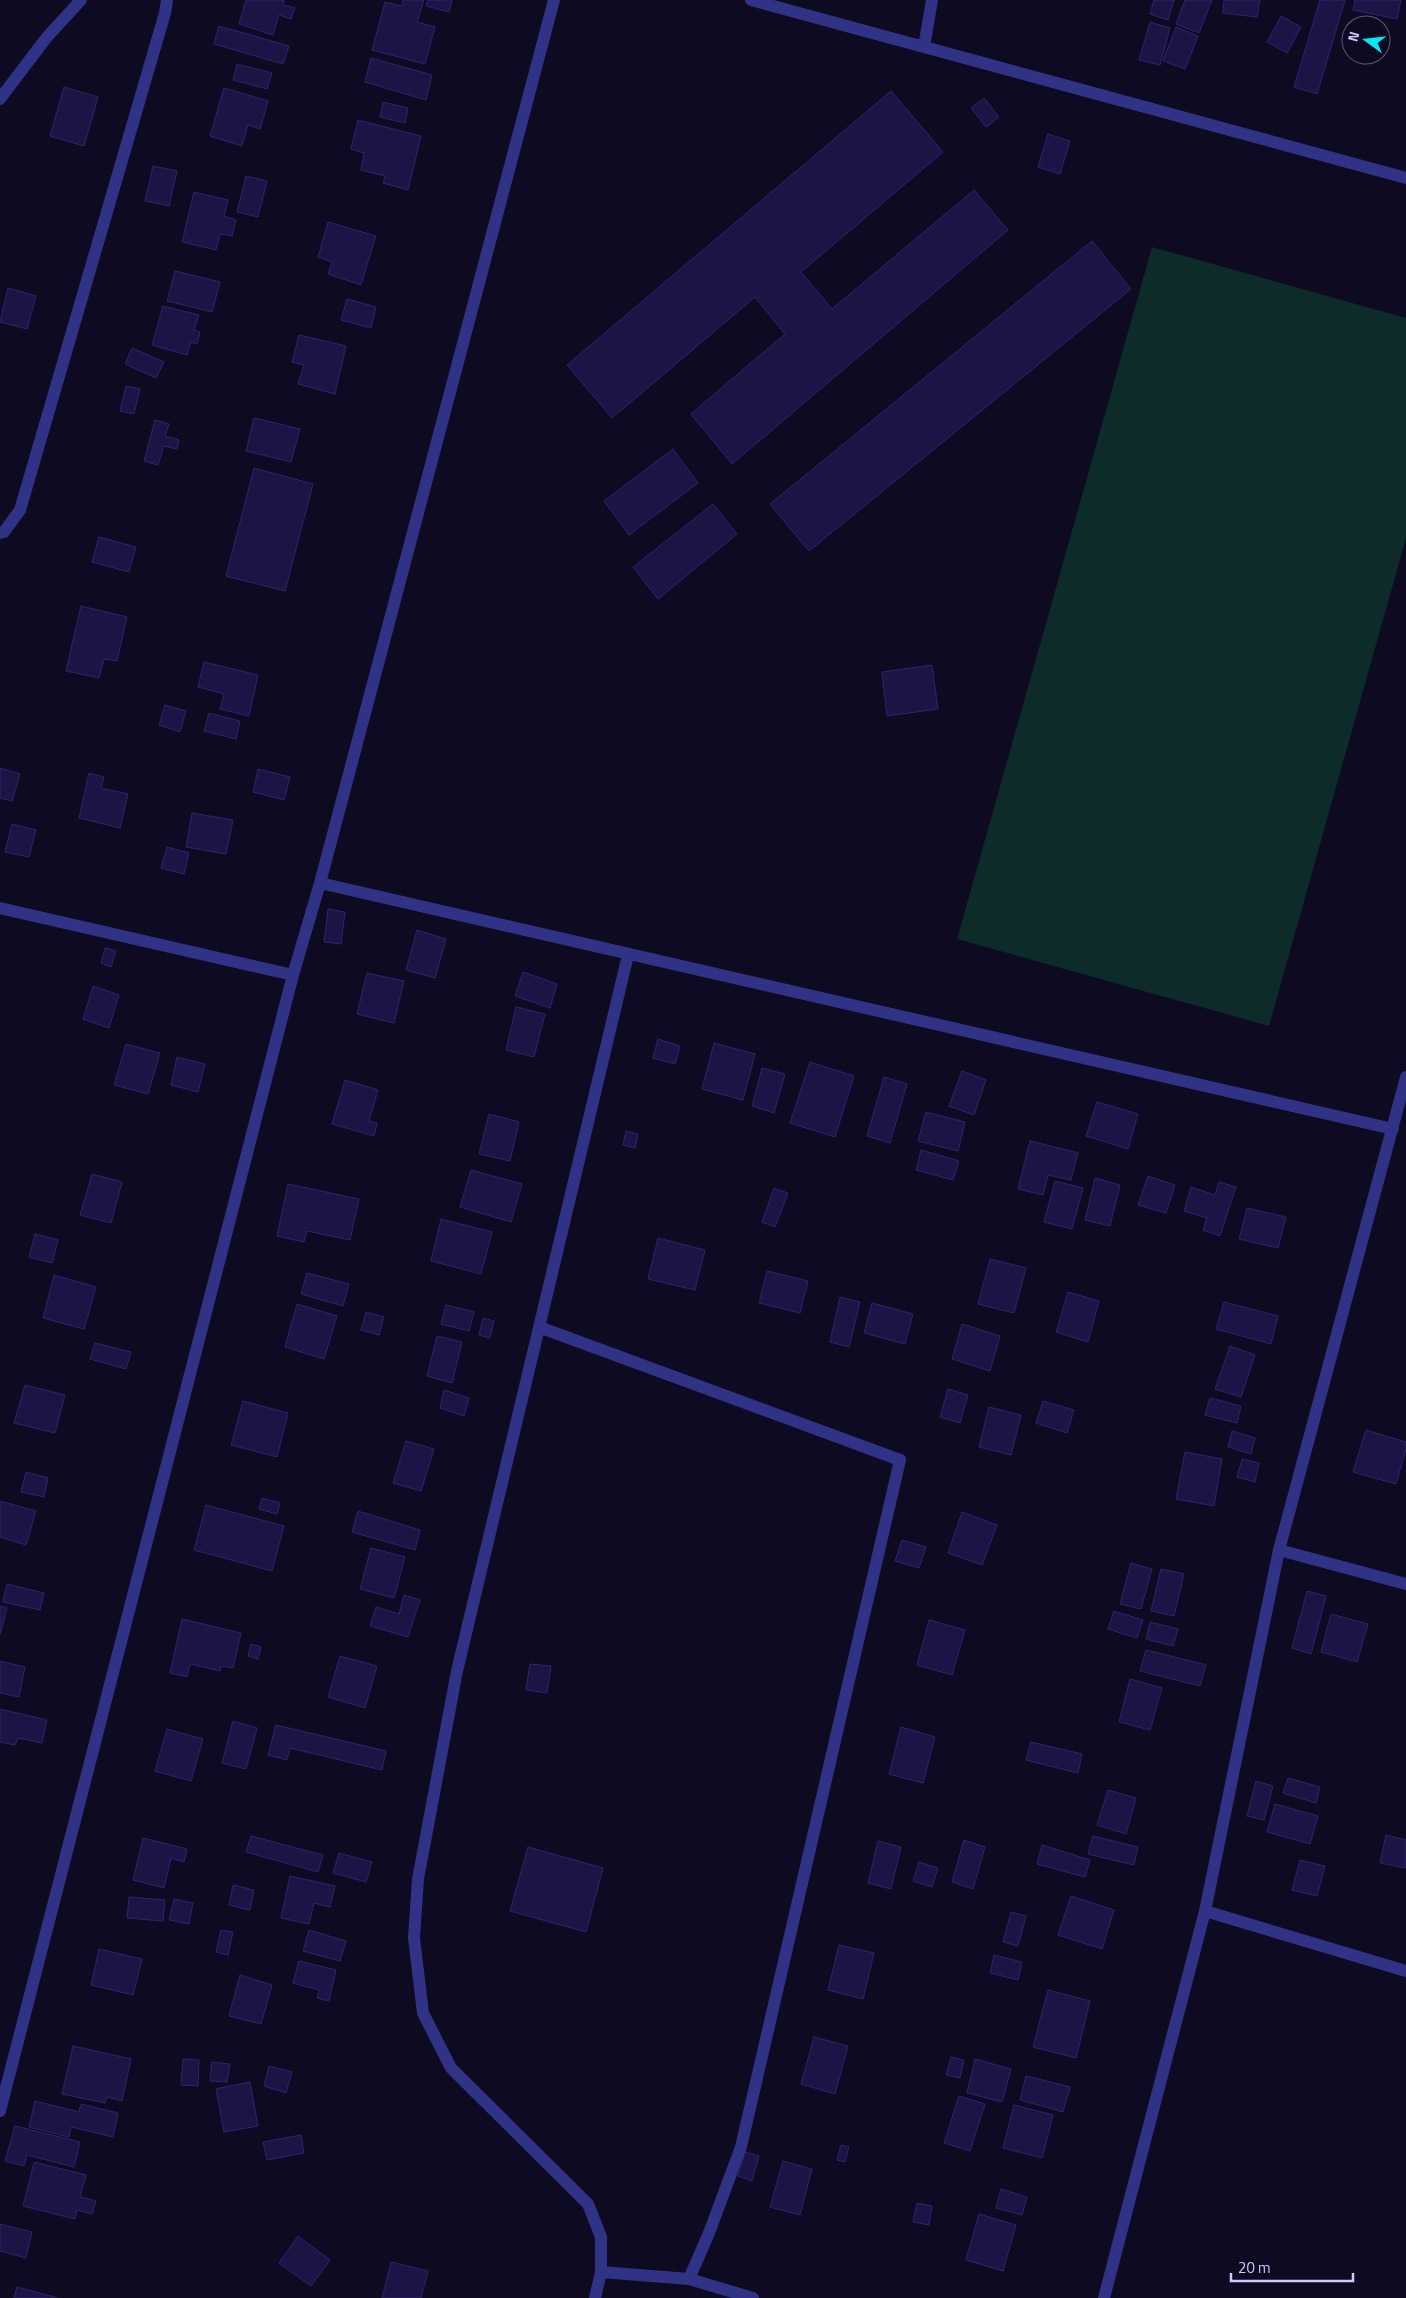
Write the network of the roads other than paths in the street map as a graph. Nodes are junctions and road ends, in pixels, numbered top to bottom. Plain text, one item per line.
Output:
1 (81, 0) edge
2 (167, 0) edge
3 (554, 0) edge
4 (751, 0) edge
5 (932, 0) edge
6 (924, 47) junction
7 (0, 99) edge
8 (1406, 178) edge
9 (0, 532) edge
10 (320, 882) junction
11 (0, 908) edge
12 (628, 955) junction
13 (293, 975) junction
14 (1406, 1077) edge
15 (1393, 1129) junction
16 (539, 1327) junction
17 (1279, 1550) junction
18 (1406, 1584) edge
19 (1205, 1911) junction
20 (1406, 1971) edge
21 (0, 2108) edge
22 (601, 2272) junction
23 (689, 2279) junction
24 (595, 2298) edge
25 (753, 2298) edge
26 (1104, 2298) edge

1 - 7 street
2 - 9 street
3 - 10 street
4 - 6 street
5 - 6 street
6 - 8 street
10 - 12 street
10 - 13 street
11 - 13 street
12 - 15 street
12 - 16 street
13 - 21 street
14 - 15 street
15 - 17 street
16 - 22 street
16 - 23 street
17 - 18 street
17 - 19 street
19 - 20 street
19 - 26 street
22 - 23 street
22 - 24 street
23 - 25 street

